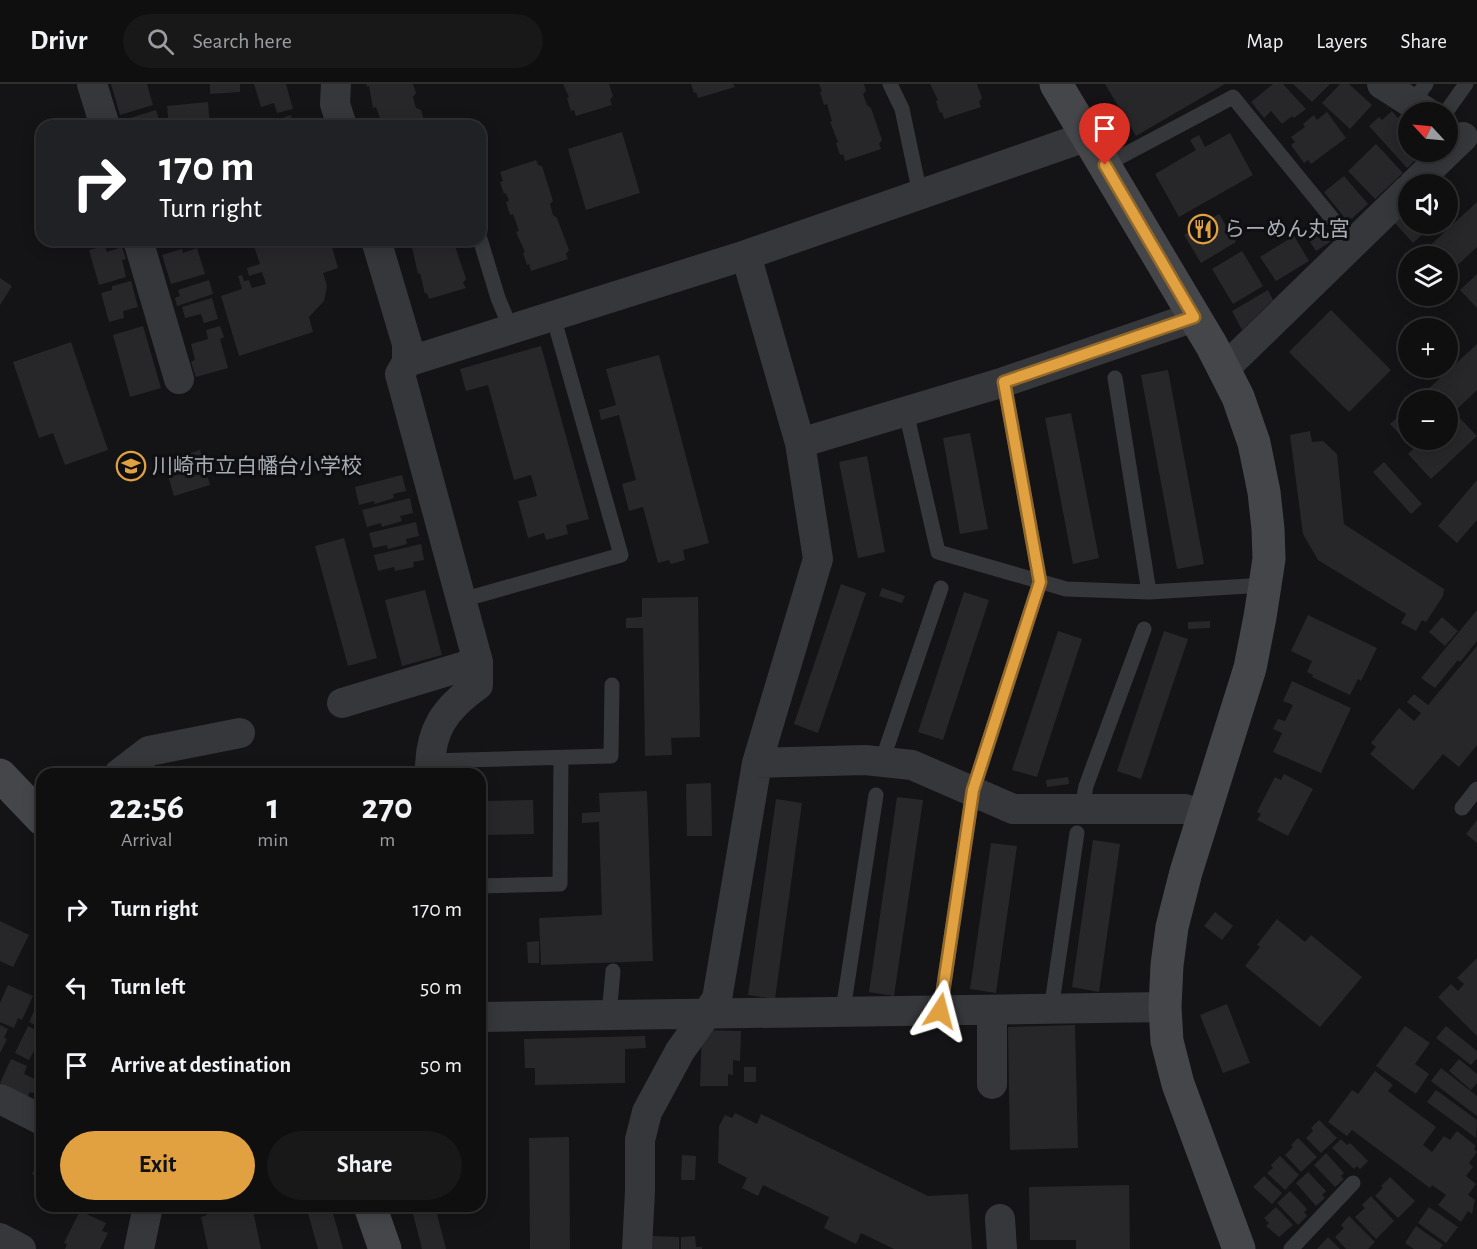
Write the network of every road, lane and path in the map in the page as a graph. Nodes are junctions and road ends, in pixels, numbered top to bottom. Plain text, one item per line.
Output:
1 (92, 84) edge
2 (336, 84) edge
3 (890, 84) edge
4 (1056, 84) edge
5 (1382, 84) edge
6 (1466, 84) edge
7 (1421, 100) edge
8 (1453, 102) edge
9 (103, 120) edge
10 (340, 120) edge
11 (1088, 136) junction
12 (1462, 138) edge
13 (1105, 165) junction
14 (1424, 174) edge
15 (920, 194) junction
16 (1398, 200) edge
17 (1353, 244) junction
18 (140, 246) edge
19 (378, 246) edge
20 (482, 246) edge
21 (746, 255) junction
22 (553, 316) junction
23 (1194, 317) junction
24 (511, 329) junction
25 (406, 362) junction
26 (1224, 369) junction
27 (1115, 378) dead end
28 (179, 379) dead end
29 (1004, 382) junction
30 (906, 412) junction
31 (800, 443) junction
32 (1040, 582) junction
33 (1266, 585) junction
34 (941, 588) dead end
35 (1149, 592) junction
36 (462, 600) junction
37 (1144, 629) dead end
38 (478, 662) junction
39 (612, 685) dead end
40 (342, 703) dead end
41 (240, 733) dead end
42 (561, 758) junction
43 (882, 761) junction
44 (757, 763) junction
45 (430, 767) edge
46 (127, 768) edge
47 (0, 775) edge
48 (1477, 789) edge
49 (973, 790) junction
50 (876, 795) dead end
51 (1462, 808) dead end
52 (36, 813) edge
53 (1204, 814) junction
54 (1080, 820) junction
55 (486, 886) edge
56 (613, 971) dead end
57 (1165, 1007) junction
58 (843, 1010) junction
59 (992, 1010) junction
60 (1051, 1010) junction
61 (940, 1011) junction
62 (707, 1014) junction
63 (609, 1015) junction
64 (486, 1017) edge
65 (992, 1084) dead end
66 (0, 1099) edge
67 (36, 1114) edge
68 (1353, 1183) dead end
69 (147, 1212) edge
70 (372, 1212) edge
71 (1000, 1219) dead end
72 (0, 1238) edge
73 (21, 1249) edge
74 (139, 1249) edge
75 (385, 1249) edge
76 (637, 1249) edge
77 (1002, 1249) edge
78 (1239, 1249) edge
79 (1291, 1249) edge

1 - 9 street
2 - 10 street
3 - 15 lane
4 - 11 street
5 - 7 street
6 - 8 lane
11 - 13 street
11 - 15 street
12 - 14 street
13 - 17 lane
13 - 23 street
15 - 21 street
16 - 17 street
17 - 26 street
18 - 28 street
19 - 25 street
20 - 24 lane
21 - 22 street
21 - 31 street
22 - 24 street
22 - 36 lane
23 - 26 street
23 - 29 street
24 - 25 street
25 - 36 street
26 - 33 street
27 - 35 lane
29 - 30 street
29 - 32 lane
30 - 31 street
30 - 32 lane
31 - 44 street
32 - 35 lane
32 - 49 lane
33 - 35 lane
33 - 53 street
34 - 43 lane
36 - 38 street
37 - 54 lane
38 - 40 street
38 - 45 street
39 - 42 lane
41 - 46 street
42 - 45 lane
42 - 55 lane
43 - 44 street
43 - 49 street
44 - 62 street
47 - 52 street
48 - 51 lane
49 - 54 street
49 - 61 lane
50 - 58 lane
53 - 54 street
53 - 57 street
54 - 60 lane
56 - 63 lane
57 - 60 street
57 - 78 street
58 - 61 street
58 - 62 street
59 - 60 street
59 - 61 street
59 - 65 street
62 - 63 street
62 - 76 street
63 - 64 street
66 - 67 street
68 - 79 lane
69 - 74 street
70 - 75 street
71 - 77 street
72 - 73 street

